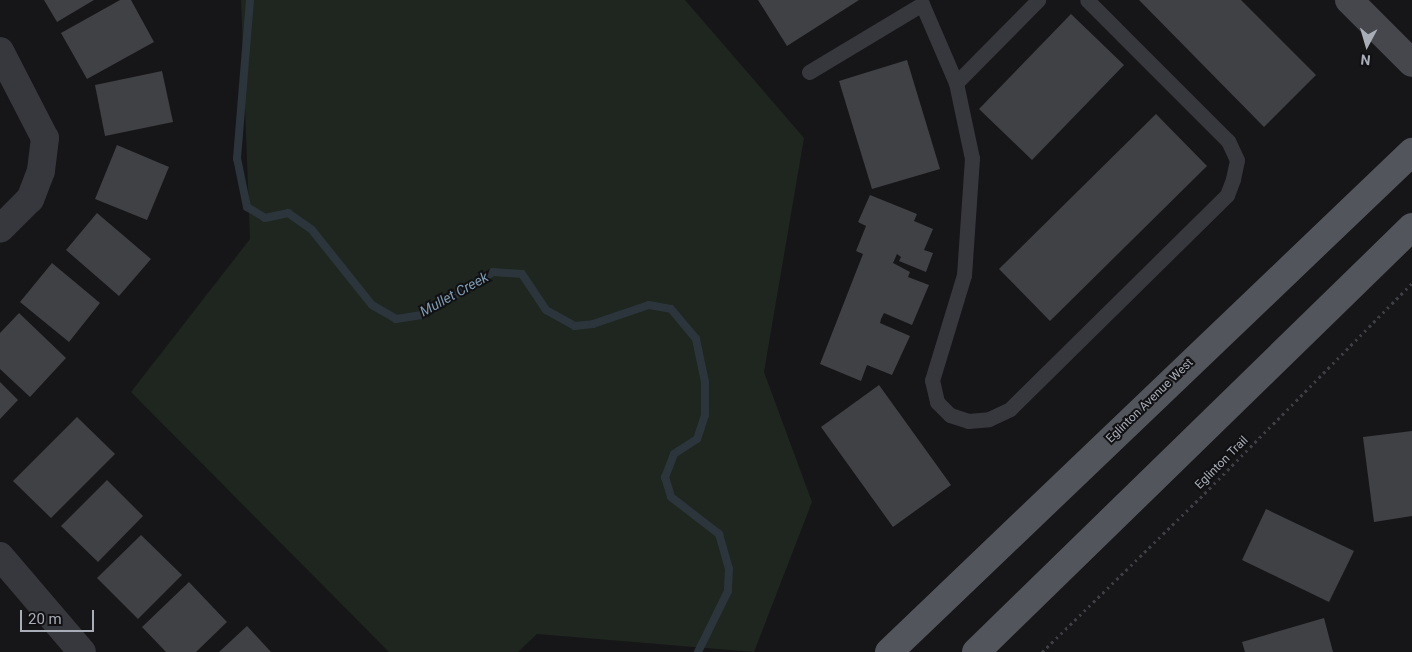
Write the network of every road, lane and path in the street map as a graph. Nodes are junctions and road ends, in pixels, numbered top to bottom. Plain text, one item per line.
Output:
1 (1038, 0) edge
2 (1087, 0) edge
3 (1350, 0) edge
4 (925, 2) edge
5 (0, 51) edge
6 (1412, 63) edge
7 (809, 72) dead end
8 (956, 83) junction
9 (1412, 152) edge
10 (1412, 227) edge
11 (0, 229) edge
12 (1412, 283) edge
13 (0, 556) edge
14 (82, 652) edge
15 (889, 652) edge
16 (976, 652) edge
17 (1042, 652) edge

1 - 8 lane
2 - 8 lane
3 - 6 street
4 - 7 lane
4 - 8 lane
5 - 11 street
9 - 15 main road, Eglinton Avenue West
10 - 16 main road
12 - 17 path, Eglinton Trail
13 - 14 street

